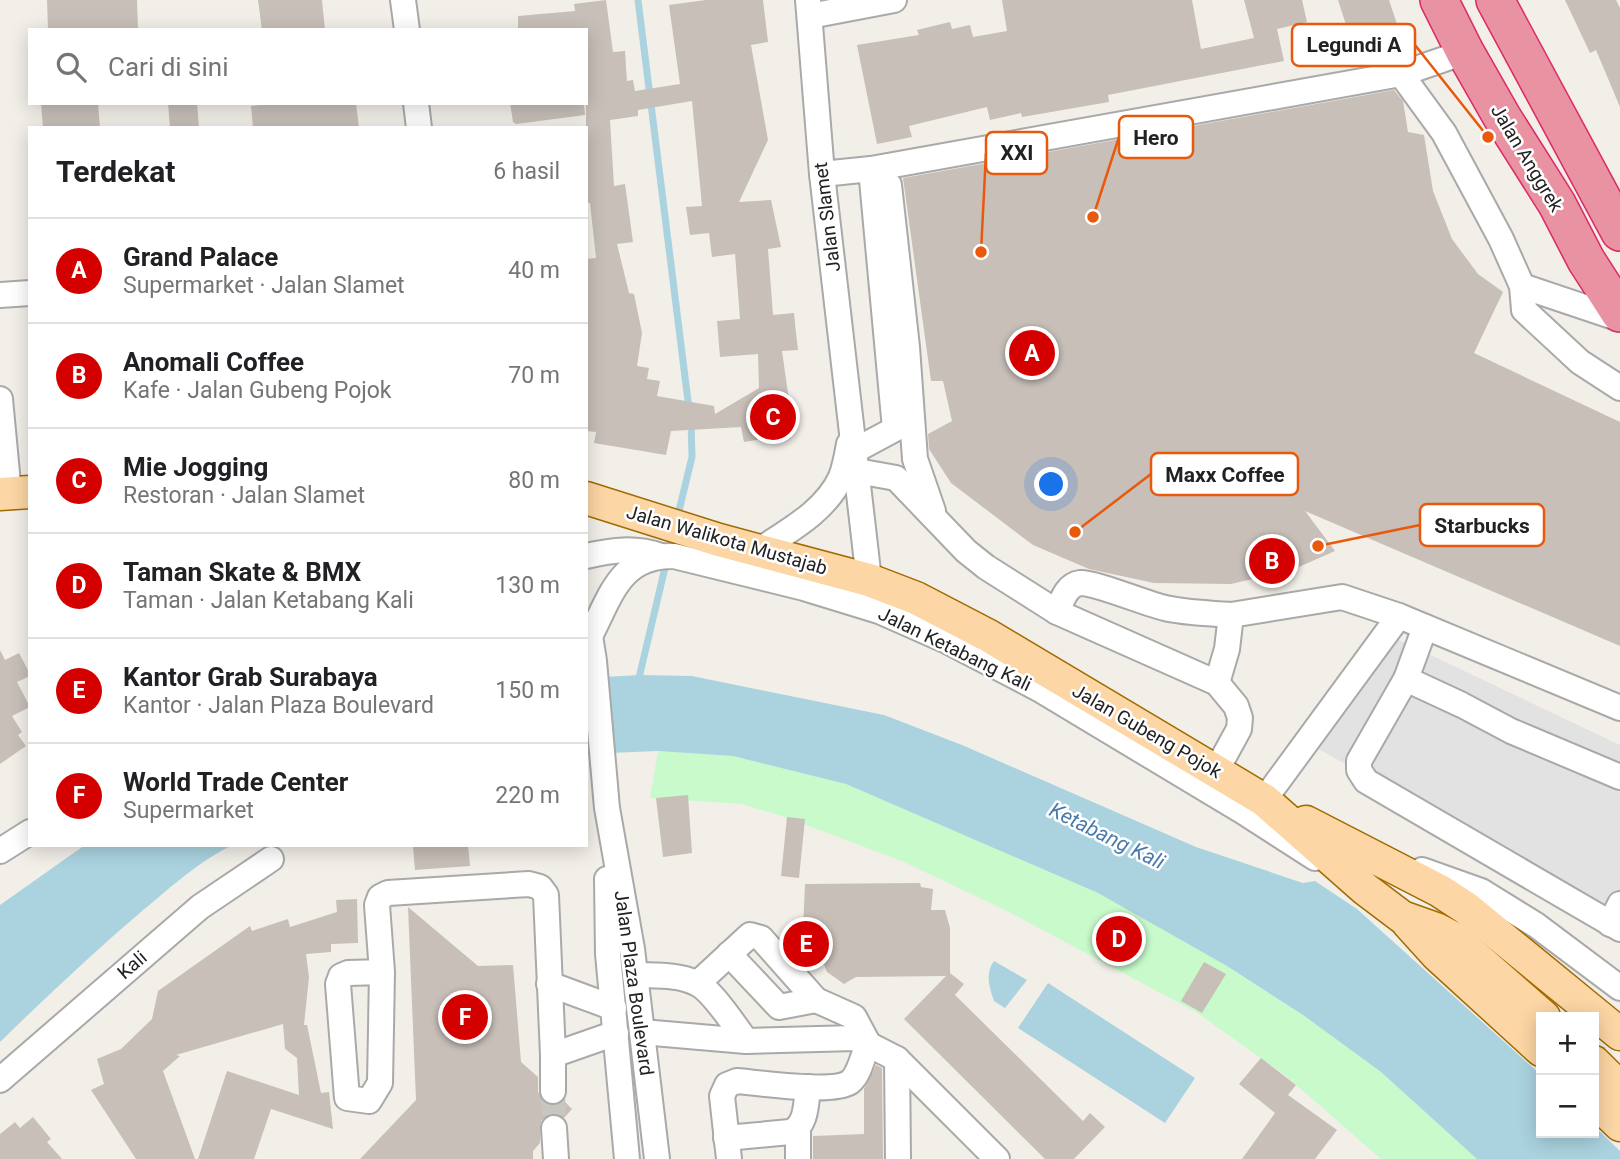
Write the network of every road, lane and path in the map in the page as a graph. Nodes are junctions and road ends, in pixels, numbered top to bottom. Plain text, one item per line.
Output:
1 (403, 0) edge
2 (894, 0) edge
3 (1439, 0) edge
4 (1494, 0) edge
5 (808, 8) edge
6 (407, 28) edge
7 (1465, 52) junction
8 (1401, 74) junction
9 (416, 105) edge
10 (419, 126) edge
11 (879, 168) junction
12 (822, 174) junction
13 (1620, 232) edge
14 (1522, 286) junction
15 (28, 293) edge
16 (0, 295) edge
17 (1620, 313) edge
18 (1620, 319) edge
19 (1620, 388) edge
20 (0, 400) edge
21 (855, 452) junction
22 (13, 493) edge
23 (588, 499) edge
24 (934, 515) junction
25 (671, 545) junction
26 (758, 551) junction
27 (588, 555) edge
28 (869, 580) junction
29 (1057, 612) junction
30 (1231, 615) junction
31 (1399, 616) junction
32 (1425, 627) junction
33 (588, 632) edge
34 (1406, 679) junction
35 (1217, 683) junction
36 (1620, 708) edge
37 (1219, 765) junction
38 (1620, 777) edge
39 (1270, 805) junction
40 (607, 808) junction
41 (28, 833) edge
42 (0, 851) edge
43 (1371, 856) junction
44 (271, 859) dead end
45 (1365, 889) junction
46 (1402, 917) junction
47 (1617, 919) edge
48 (729, 954) junction
49 (382, 972) junction
50 (635, 975) junction
51 (698, 983) junction
52 (1618, 983) edge
53 (549, 984) junction
54 (816, 1000) junction
55 (614, 1008) junction
56 (1538, 1012) edge
57 (642, 1032) junction
58 (616, 1033) junction
59 (1620, 1034) edge
60 (746, 1041) junction
61 (868, 1043) junction
62 (1536, 1045) edge
63 (553, 1055) junction
64 (897, 1059) junction
65 (1599, 1067) edge
66 (0, 1080) edge
67 (808, 1087) junction
68 (1620, 1088) edge
69 (553, 1091) tunnel mouth
70 (1599, 1105) edge
71 (1620, 1125) edge
72 (554, 1128) tunnel mouth
73 (797, 1130) junction
74 (728, 1149) edge
75 (556, 1159) edge
76 (627, 1159) edge
77 (657, 1159) edge
78 (798, 1159) edge
79 (898, 1159) edge
80 (997, 1159) edge

1 - 6 street
2 - 5 street
3 - 7 highway, Jalan Anggrek
4 - 13 highway
5 - 12 street, Jalan Slamet
7 - 8 street
7 - 17 highway, Jalan Anggrek
8 - 11 street
8 - 14 street
9 - 10 street
11 - 12 street
11 - 21 street
11 - 24 street
12 - 21 street, Jalan Slamet
14 - 18 street
14 - 19 street
15 - 16 street
20 - 22 street
21 - 24 street
21 - 26 street, Jalan Slamet
21 - 28 street, Jalan Slamet
23 - 25 main road, Jalan Walikota Mustajab
24 - 29 street
25 - 26 main road, Jalan Walikota Mustajab
25 - 27 street, Jalan Ketabang Kali
25 - 33 street
25 - 45 street, Jalan Ketabang Kali
26 - 28 main road, Jalan Walikota Mustajab
28 - 37 main road, Jalan Gubeng Pojok
29 - 30 street
29 - 35 street
30 - 31 street
30 - 35 street
31 - 32 street
31 - 39 street
32 - 34 street
32 - 36 street
33 - 40 street, Jalan Plaza Boulevard
34 - 38 street
34 - 47 street
35 - 37 street
37 - 39 main road, Jalan Gubeng Pojok
39 - 43 main road
39 - 45 main road, Jalan Gubeng Pojok
40 - 50 street, Jalan Plaza Boulevard
40 - 55 street, Jalan Plaza Boulevard
41 - 42 street
43 - 52 street
43 - 59 main road
44 - 66 street, Kali
45 - 46 main road, Jalan Gubeng Pojok
46 - 56 main road, Jalan Gubeng Pojok
46 - 62 main road, Jalan Gubeng Pojok
48 - 51 street
48 - 54 street
48 - 54 street
49 - 49 street
49 - 53 street
50 - 51 street
50 - 57 street, Jalan Plaza Boulevard
51 - 60 street
53 - 55 street
53 - 63 street
54 - 61 street
55 - 58 street, Jalan Plaza Boulevard
57 - 60 street
57 - 77 street, Jalan Plaza Boulevard
58 - 63 street
58 - 76 street, Jalan Plaza Boulevard
60 - 61 street
61 - 64 street
61 - 67 street
63 - 69 street
64 - 79 street
64 - 80 street
65 - 68 main road
67 - 73 street
67 - 74 street
70 - 71 main road
72 - 75 street
73 - 74 street
73 - 78 street

